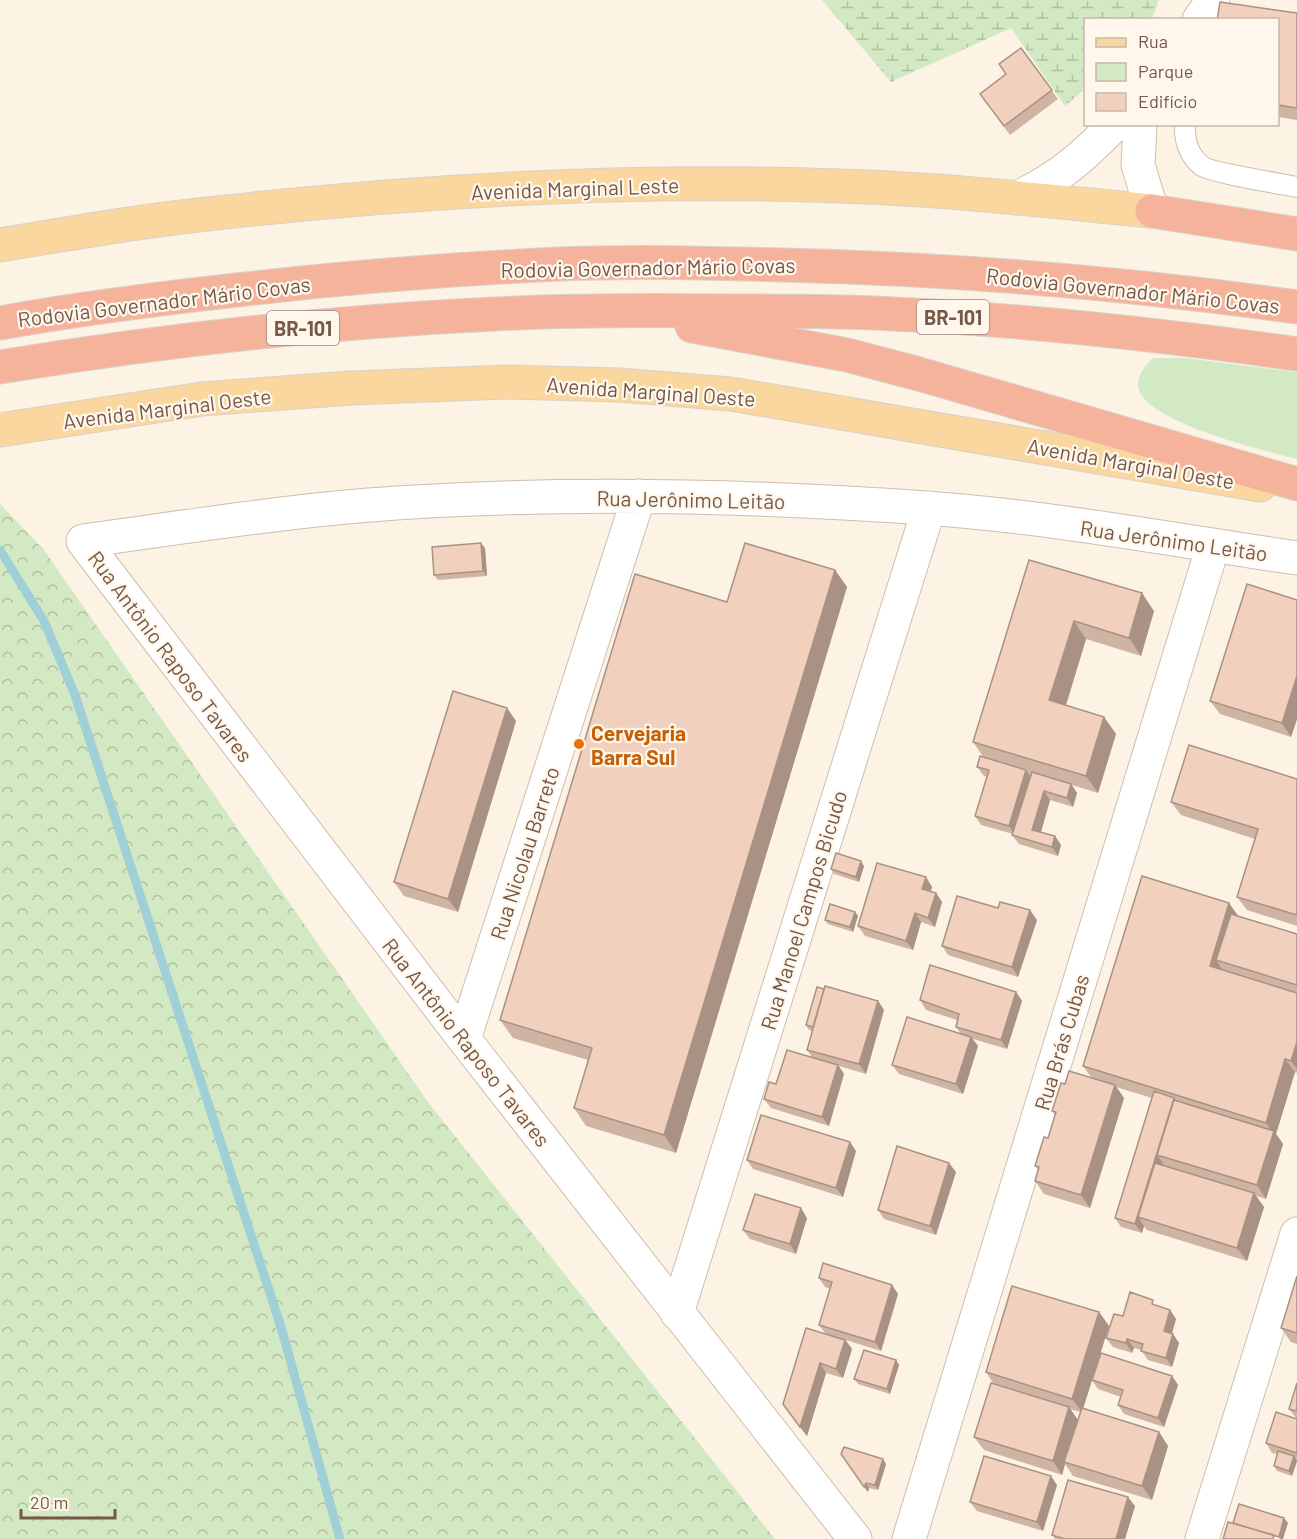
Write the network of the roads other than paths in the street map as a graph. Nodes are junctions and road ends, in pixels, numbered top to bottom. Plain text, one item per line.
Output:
1 (1213, 0) edge
2 (1200, 18) edge
3 (1113, 126) edge
4 (1140, 126) edge
5 (1185, 126) edge
6 (1297, 187) edge
7 (1017, 198) junction
8 (1152, 211) junction
9 (1297, 234) edge
10 (0, 245) edge
11 (1297, 307) edge
12 (607, 310) junction
13 (0, 323) edge
14 (1297, 354) edge
15 (0, 367) edge
16 (0, 430) edge
17 (1297, 483) edge
18 (1297, 491) edge
19 (639, 496) junction
20 (929, 508) junction
21 (83, 541) joint
22 (1213, 546) junction
23 (1297, 558) edge
24 (464, 1039) junction
25 (1297, 1234) edge
26 (677, 1313) junction
27 (855, 1539) edge
28 (909, 1539) edge
29 (1202, 1539) edge

1 - 2 street
3 - 7 street
4 - 8 street
5 - 6 lane
7 - 8 main road, Avenida Marginal Leste
7 - 10 main road, Avenida Marginal Leste
8 - 9 highway
11 - 13 highway, Rodovia Governador Mário Covas / BR-101
12 - 14 highway, Rodovia Governador Mário Covas / BR-101
12 - 15 highway, Rodovia Governador Mário Covas / BR-101
12 - 17 highway
16 - 18 main road, Avenida Marginal Oeste
19 - 20 street, Rua Jerônimo Leitão
19 - 21 street, Rua Jerônimo Leitão
19 - 24 street, Rua Nicolau Barreto
20 - 22 street, Rua Jerônimo Leitão
20 - 26 street, Rua Manoel Campos Bicudo
21 - 24 street, Rua Antônio Raposo Tavares
22 - 23 street, Rua Jerônimo Leitão
22 - 28 street, Rua Brás Cubas
24 - 26 street, Rua Antônio Raposo Tavares
25 - 29 street
26 - 27 street, Rua Antônio Raposo Tavares

